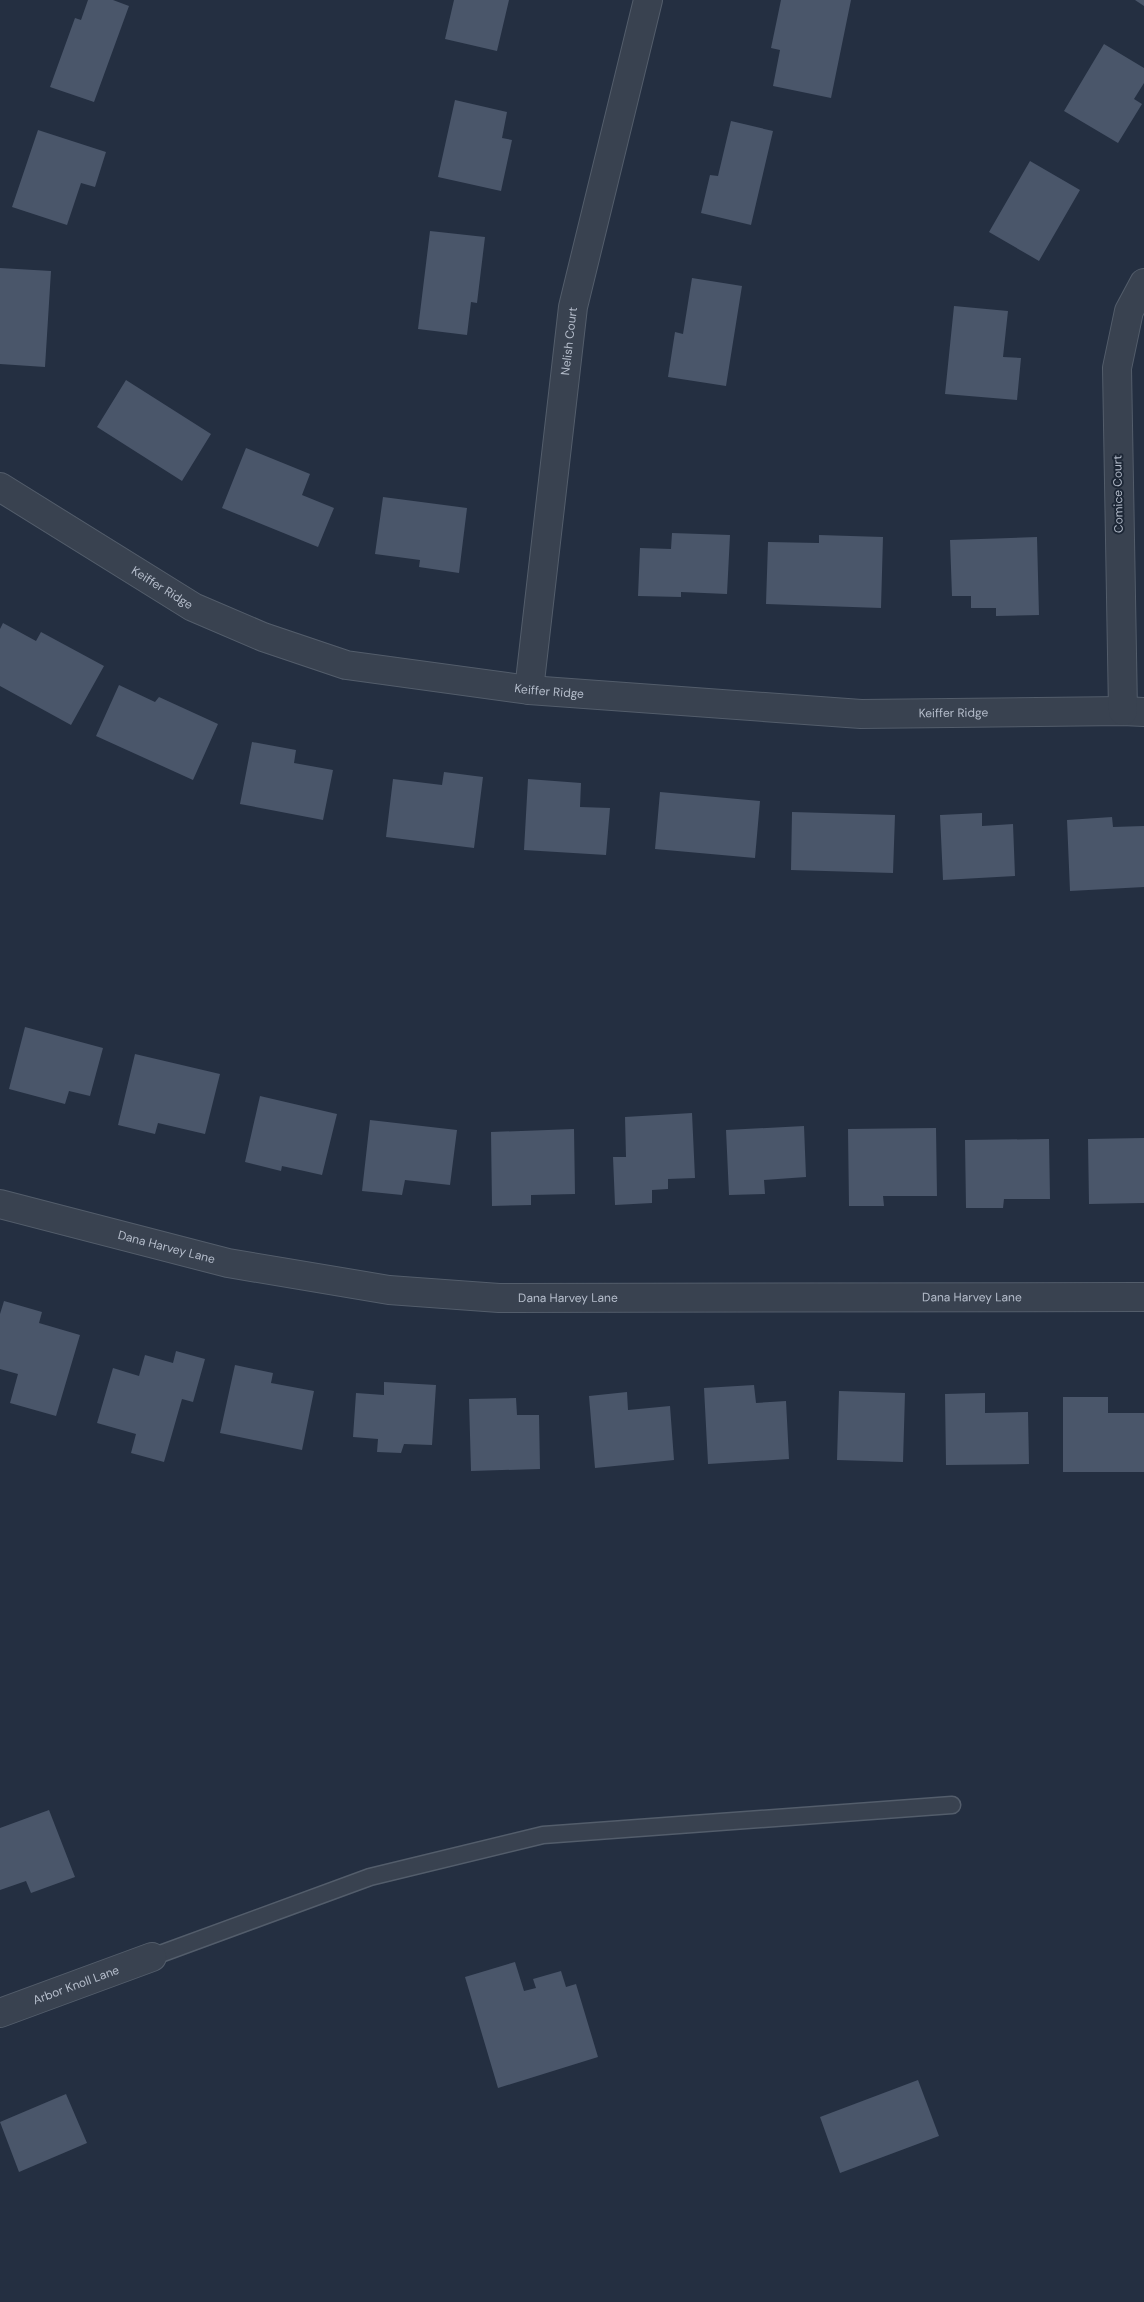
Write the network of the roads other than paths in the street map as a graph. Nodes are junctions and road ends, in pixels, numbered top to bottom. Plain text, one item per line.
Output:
1 (648, 0) edge
2 (1144, 282) edge
3 (0, 487) edge
4 (529, 690) junction
5 (1133, 712) edge
6 (0, 1204) edge
7 (1144, 1297) edge
8 (952, 1805) dead end
9 (152, 1957) joint
10 (0, 2014) edge

1 - 4 street, Nelish Court
2 - 5 street, Comice Court
3 - 4 street, Keiffer Ridge
4 - 5 street, Keiffer Ridge
6 - 7 street, Dana Harvey Lane
8 - 9 lane
9 - 10 street, Arbor Knoll Lane

